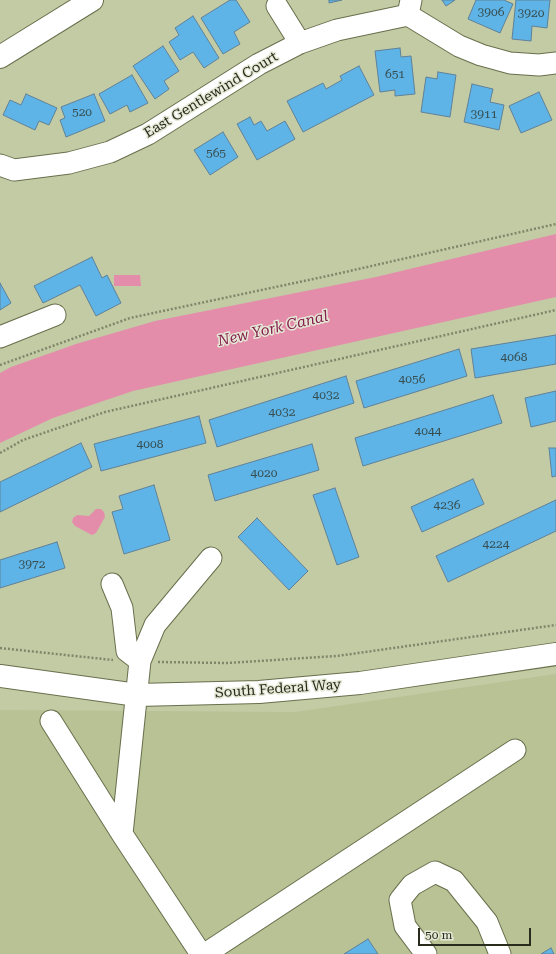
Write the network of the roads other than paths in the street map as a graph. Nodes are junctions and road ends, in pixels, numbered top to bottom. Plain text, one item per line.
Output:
1 (92, 0) edge
2 (276, 2) edge
3 (409, 7) edge
4 (300, 44) junction
5 (0, 57) edge
6 (556, 63) edge
7 (0, 165) edge
8 (55, 315) dead end
9 (0, 337) edge
10 (211, 558) dead end
11 (112, 584) dead end
12 (556, 654) edge
13 (140, 661) junction
14 (0, 676) edge
15 (138, 695) junction
16 (51, 721) dead end
17 (516, 750) dead end
18 (122, 834) junction
19 (201, 954) edge
20 (205, 954) edge
21 (426, 954) edge
22 (500, 954) edge

1 - 5 main road
2 - 4 street
3 - 4 street, East Gentlewind Court
3 - 6 street
4 - 7 street, East Gentlewind Court
8 - 9 street
10 - 13 street
11 - 13 street
12 - 15 main road, South Federal Way
13 - 15 street
14 - 15 main road, South Federal Way
15 - 18 street
16 - 18 street
17 - 20 street
18 - 19 street
21 - 22 street

